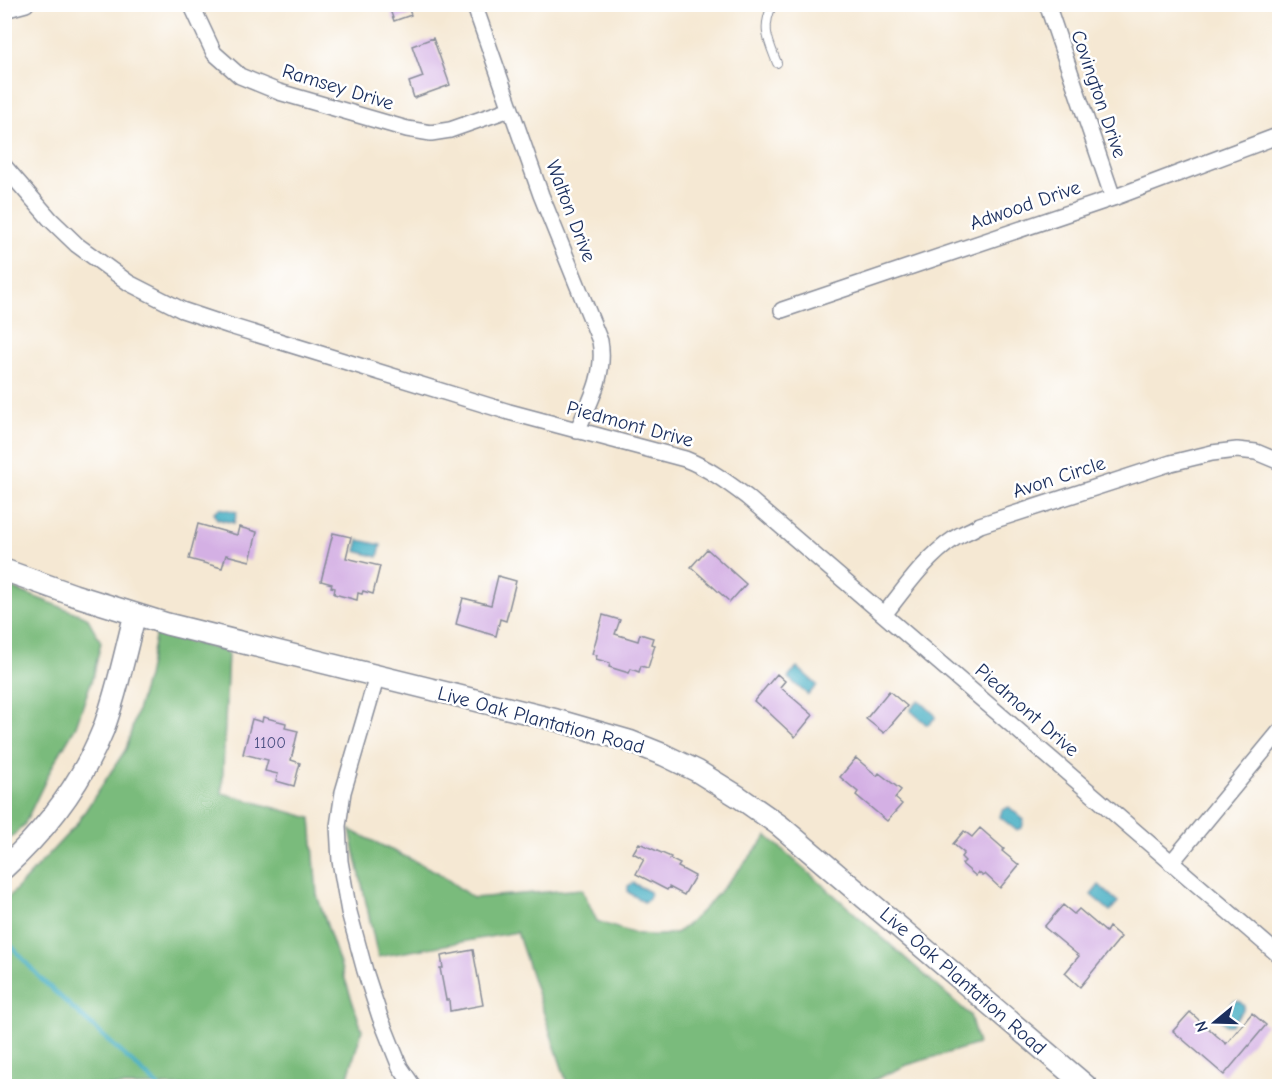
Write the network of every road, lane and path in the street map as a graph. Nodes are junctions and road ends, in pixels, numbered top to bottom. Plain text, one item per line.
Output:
1 (26, 4) edge
2 (191, 4) edge
3 (474, 4) edge
4 (773, 4) edge
5 (1047, 4) edge
6 (4, 10) edge
7 (777, 63) dead end
8 (510, 109) junction
9 (1280, 135) edge
10 (4, 166) edge
11 (1113, 198) junction
12 (782, 310) dead end
13 (577, 431) junction
14 (1280, 462) edge
15 (4, 570) edge
16 (135, 614) junction
17 (884, 615) junction
18 (377, 676) junction
19 (1280, 731) edge
20 (1171, 862) junction
21 (4, 868) edge
22 (1280, 956) edge
23 (413, 1086) edge
24 (1086, 1086) edge

1 - 6 street
2 - 8 street, Ramsey Drive
3 - 8 street, Walton Drive
4 - 7 lane
5 - 11 street, Covington Drive
8 - 13 street, Walton Drive
9 - 11 street, Adwood Drive
10 - 13 street, Piedmont Drive
11 - 12 street, Adwood Drive
13 - 17 street, Piedmont Drive
14 - 17 street, Avon Circle
15 - 16 street, Live Oak Plantation Road
16 - 18 street, Live Oak Plantation Road
16 - 21 street
17 - 20 street, Piedmont Drive
18 - 23 street
18 - 24 street, Live Oak Plantation Road
19 - 20 street
20 - 22 street, Piedmont Drive

